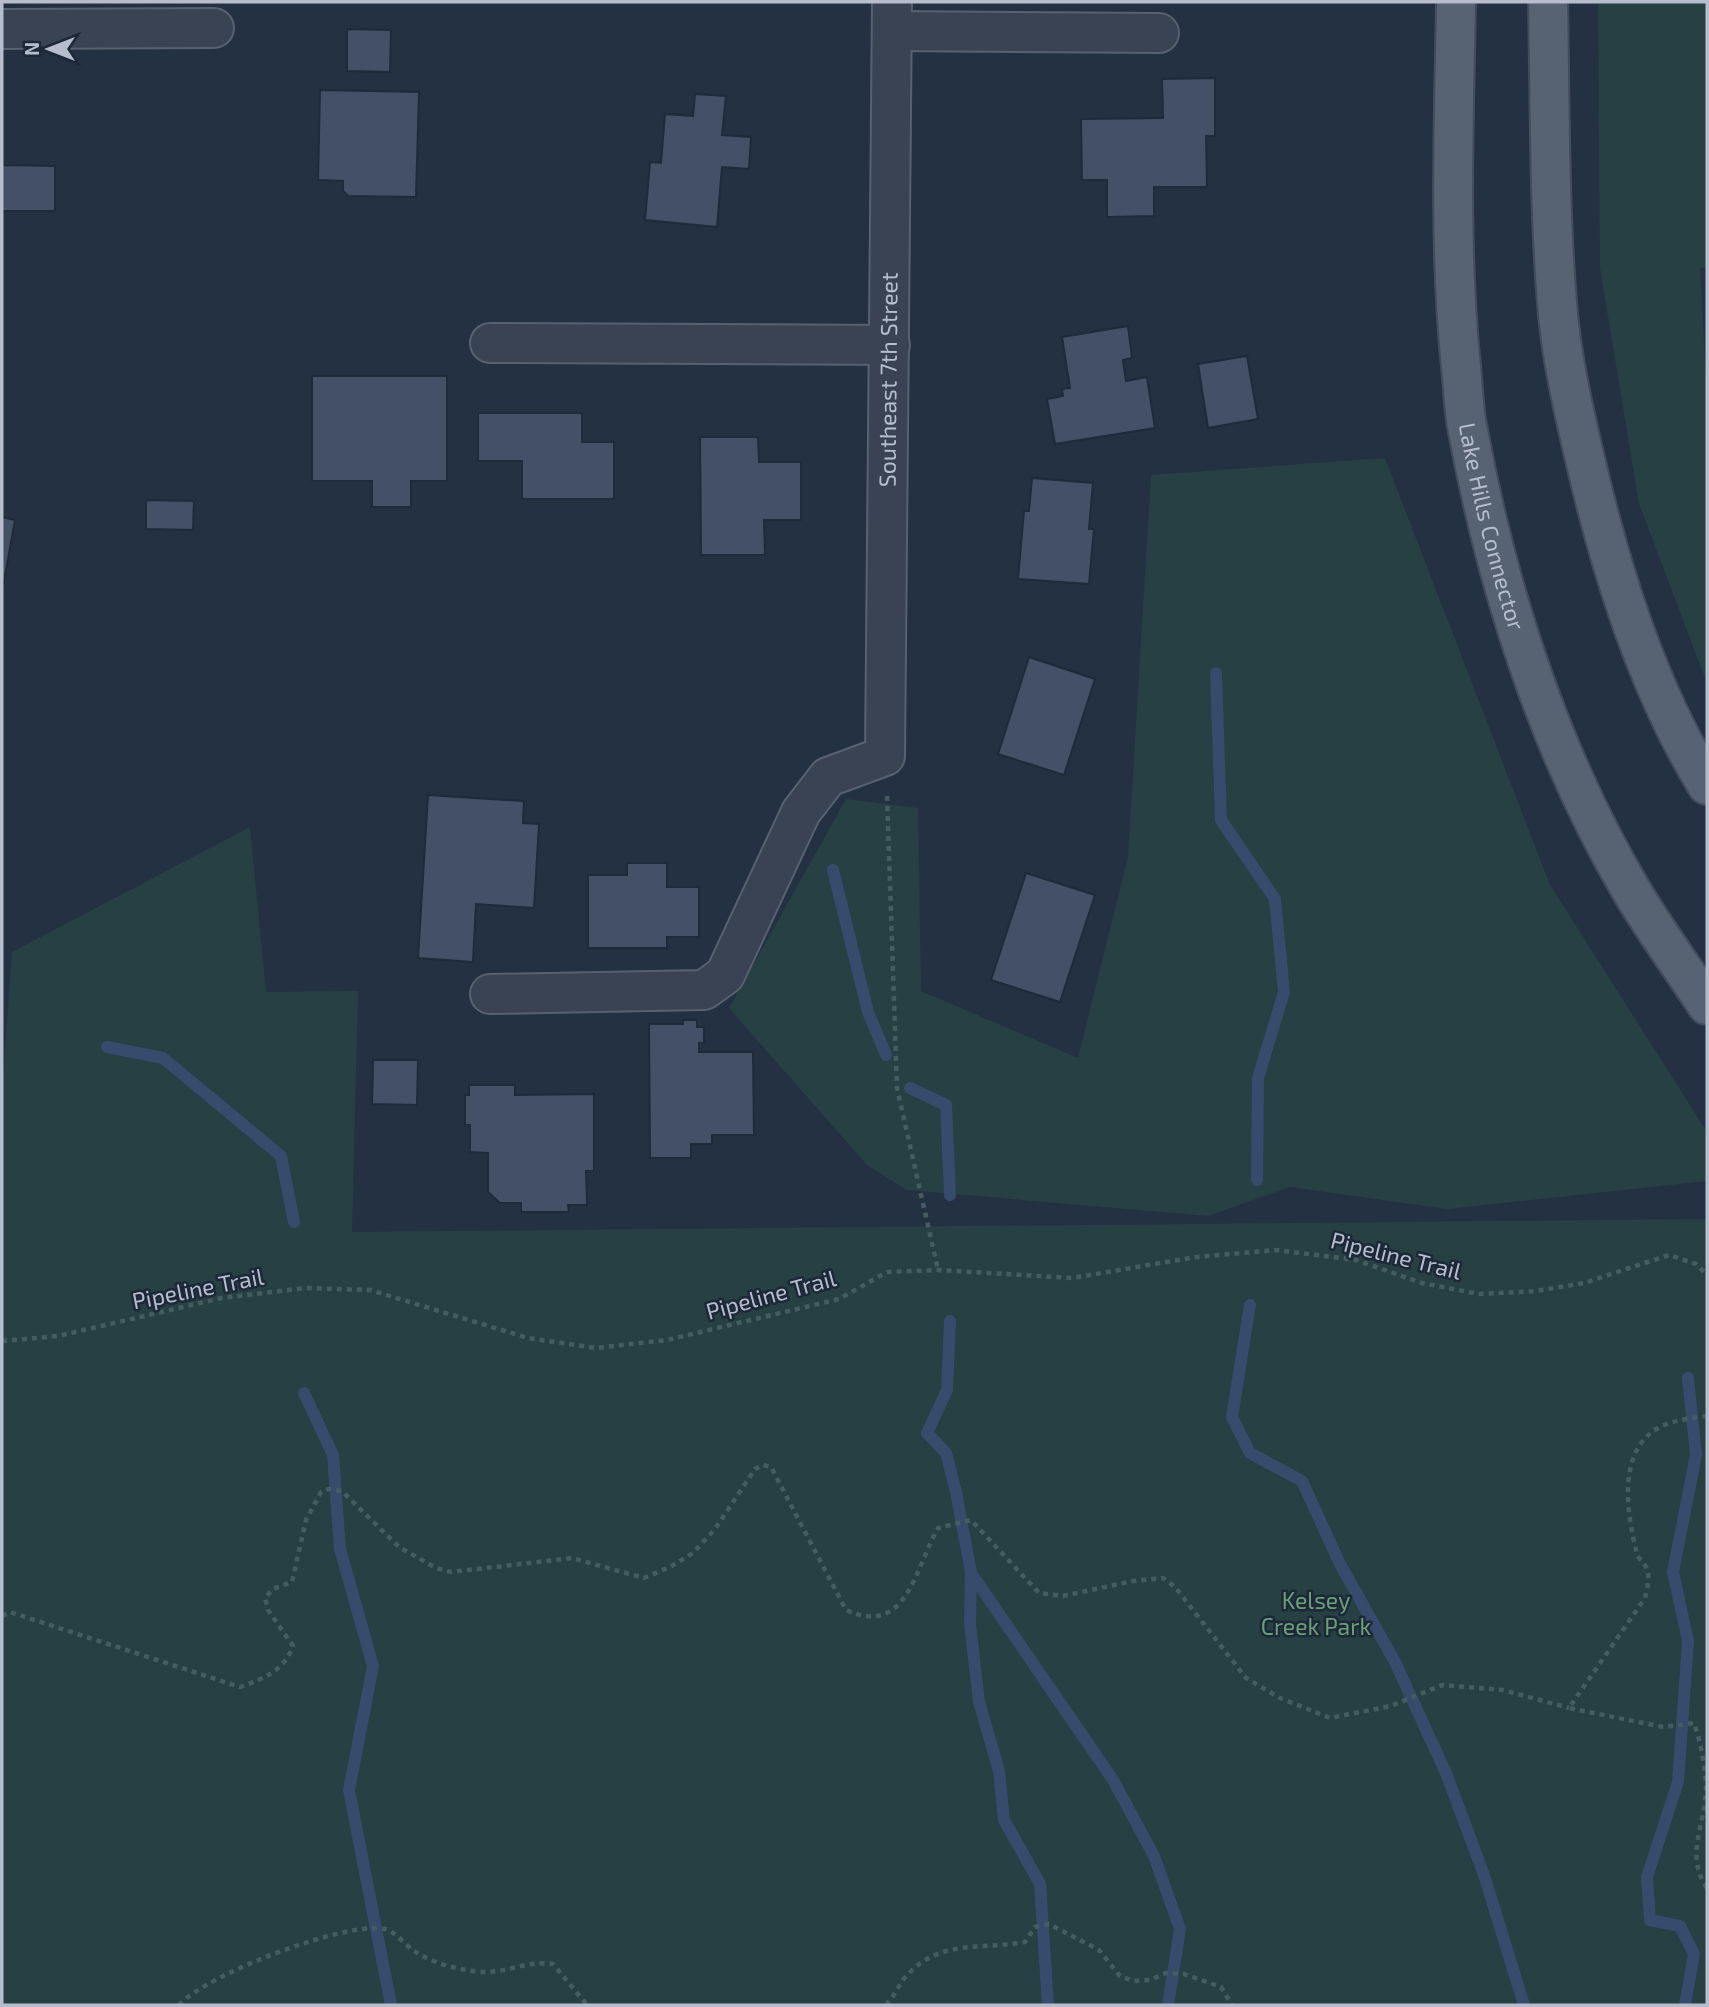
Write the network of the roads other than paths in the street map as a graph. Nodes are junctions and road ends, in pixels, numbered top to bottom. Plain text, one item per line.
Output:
1 (1457, 2) edge
2 (1548, 2) edge
3 (892, 16) edge
4 (214, 28) dead end
5 (2, 29) edge
6 (1159, 33) dead end
7 (490, 343) dead end
8 (890, 345) junction
9 (1707, 785) edge
10 (490, 994) dead end
11 (1707, 1005) edge

1 - 11 main road, Lake Hills Connector
2 - 9 main road
3 - 6 street
3 - 8 street, Southeast 7th Street
4 - 5 street
7 - 8 street
8 - 10 street, Southeast 7th Street

